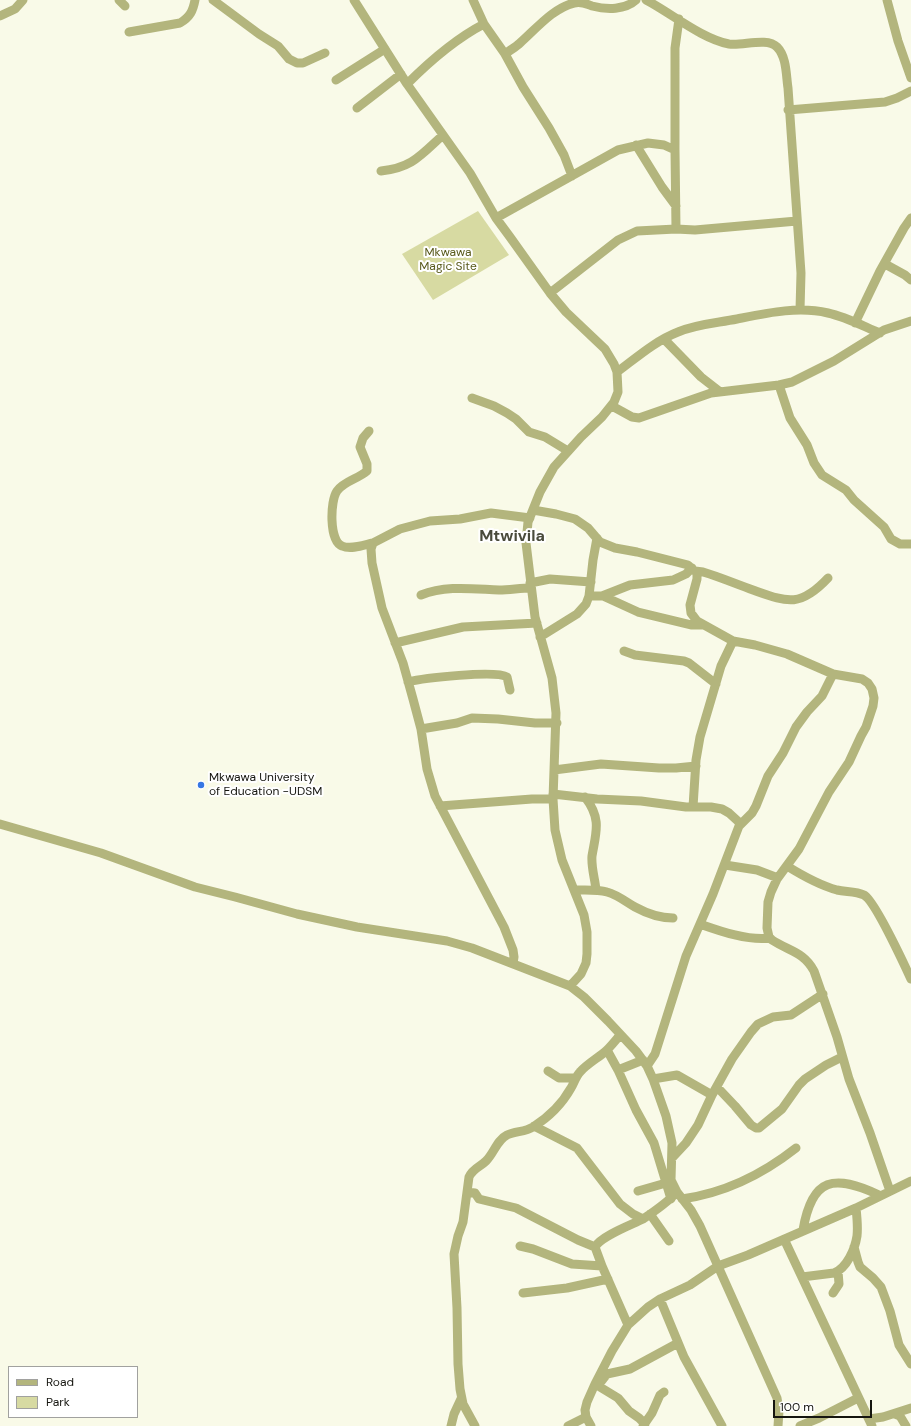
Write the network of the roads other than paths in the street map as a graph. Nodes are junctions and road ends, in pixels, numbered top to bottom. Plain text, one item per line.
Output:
1 (23, 0) edge
2 (195, 0) edge
3 (213, 0) edge
4 (354, 0) edge
5 (473, 0) edge
6 (636, 0) edge
7 (646, 0) edge
8 (887, 0) edge
9 (0, 16) edge
10 (679, 19) junction
11 (484, 24) junction
12 (129, 32) dead end
13 (385, 49) junction
14 (325, 52) dead end
15 (505, 54) junction
16 (402, 74) junction
17 (911, 78) edge
18 (336, 80) dead end
19 (408, 84) junction
20 (911, 90) edge
21 (357, 108) dead end
22 (788, 110) junction
23 (443, 135) junction
24 (636, 145) junction
25 (674, 150) junction
26 (381, 172) dead end
27 (572, 176) junction
28 (676, 206) junction
29 (496, 218) junction
30 (911, 218) edge
31 (797, 221) junction
32 (676, 229) junction
33 (885, 264) junction
34 (911, 280) edge
35 (550, 293) junction
36 (800, 310) junction
37 (911, 321) edge
38 (855, 323) junction
39 (880, 333) junction
40 (664, 339) junction
41 (617, 372) junction
42 (779, 385) junction
43 (719, 392) junction
44 (472, 398) dead end
45 (612, 406) junction
46 (369, 431) dead end
47 (568, 451) junction
48 (531, 514) junction
49 (597, 538) junction
50 (373, 543) junction
51 (911, 544) edge
52 (693, 569) junction
53 (828, 578) dead end
54 (591, 582) junction
55 (530, 586) junction
56 (421, 595) dead end
57 (589, 596) junction
58 (603, 596) junction
59 (537, 623) junction
60 (703, 625) junction
61 (540, 637) junction
62 (733, 641) junction
63 (395, 643) junction
64 (624, 651) dead end
65 (833, 674) junction
66 (408, 682) junction
67 (716, 684) junction
68 (510, 690) dead end
69 (556, 723) junction
70 (421, 729) junction
71 (696, 766) junction
72 (554, 770) junction
73 (553, 797) junction
74 (585, 797) junction
75 (440, 806) junction
76 (693, 807) junction
77 (0, 824) edge
78 (742, 824) junction
79 (725, 865) junction
80 (787, 866) junction
81 (778, 878) junction
82 (574, 890) junction
83 (596, 890) junction
84 (673, 918) dead end
85 (700, 924) junction
86 (770, 938) junction
87 (512, 963) junction
88 (911, 979) edge
89 (570, 986) junction
90 (823, 994) junction
91 (620, 1035) junction
92 (607, 1050) junction
93 (842, 1057) junction
94 (645, 1063) junction
95 (618, 1070) junction
96 (548, 1071) dead end
97 (576, 1078) junction
98 (653, 1079) junction
99 (714, 1091) junction
100 (534, 1126) junction
101 (796, 1148) dead end
102 (672, 1158) junction
103 (911, 1181) edge
104 (666, 1183) junction
105 (638, 1191) dead end
106 (890, 1191) junction
107 (467, 1192) junction
108 (879, 1196) junction
109 (677, 1197) junction
110 (856, 1208) junction
111 (647, 1216) junction
112 (803, 1230) junction
113 (784, 1240) junction
114 (669, 1241) dead end
115 (520, 1246) dead end
116 (854, 1246) junction
117 (595, 1247) junction
118 (602, 1266) junction
119 (718, 1266) junction
120 (838, 1271) junction
121 (802, 1277) junction
122 (608, 1280) junction
123 (523, 1293) dead end
124 (833, 1293) dead end
125 (660, 1300) junction
126 (628, 1325) junction
127 (678, 1343) junction
128 (911, 1364) edge
129 (597, 1385) junction
130 (664, 1392) dead end
131 (858, 1398) junction
132 (462, 1399) junction
133 (911, 1408) edge
134 (895, 1414) junction
135 (586, 1417) junction
136 (821, 1422) edge
137 (870, 1423) edge
138 (644, 1425) edge
139 (451, 1426) edge
140 (475, 1426) edge
141 (568, 1426) edge
142 (591, 1426) edge
143 (721, 1426) edge
144 (778, 1426) edge
145 (800, 1426) edge
146 (906, 1426) edge

1 - 9 street
2 - 12 street
3 - 14 street
4 - 13 street
5 - 11 street
6 - 15 street
7 - 10 street
8 - 17 street
10 - 22 street
10 - 25 street
11 - 15 street
11 - 19 street
13 - 16 street
13 - 18 street
15 - 27 street
16 - 19 street
16 - 21 street
19 - 23 street
20 - 22 street
22 - 31 street
23 - 26 street
23 - 29 street
24 - 25 street
24 - 27 street
24 - 28 street
25 - 28 street
27 - 29 street
28 - 32 street
29 - 35 street
30 - 33 street
31 - 32 street
31 - 36 street
32 - 35 street
33 - 34 street
33 - 38 street
35 - 41 street
36 - 38 street
36 - 40 street
37 - 39 street
38 - 39 street
39 - 42 street
40 - 41 street
40 - 43 street
41 - 45 street
42 - 43 street
42 - 51 street
43 - 45 street
44 - 47 street
45 - 47 street
46 - 50 street
47 - 48 street
48 - 49 street
48 - 50 street
48 - 55 street
49 - 52 street
49 - 54 street
50 - 63 street
52 - 53 street
52 - 58 street
52 - 60 street
54 - 55 street
54 - 57 street
55 - 56 street
55 - 59 street
57 - 58 street
57 - 61 street
58 - 60 street
59 - 61 street
59 - 63 street
60 - 62 street
61 - 69 street
62 - 65 street
62 - 67 street
63 - 66 street
64 - 67 street
65 - 78 street
65 - 80 street
66 - 68 street
66 - 70 street
67 - 71 street
69 - 70 street
69 - 72 street
70 - 75 street
71 - 72 street
71 - 76 street
72 - 73 street
73 - 74 street
73 - 75 street
73 - 82 street
74 - 76 street
74 - 83 street
75 - 87 street
76 - 78 street
77 - 87 street
78 - 79 street
79 - 81 street
79 - 85 street
80 - 81 street
80 - 88 street
81 - 86 street
82 - 83 street
82 - 89 street
83 - 84 street
85 - 86 street
85 - 94 street
86 - 90 street
87 - 89 street
89 - 91 street
90 - 93 street
90 - 99 street
91 - 92 street
91 - 94 street
92 - 95 street
92 - 97 street
93 - 99 street
93 - 106 street
94 - 95 street
94 - 98 street
95 - 104 street
96 - 97 street
97 - 100 street
98 - 99 street
98 - 102 street
99 - 102 street
100 - 107 street
100 - 111 street
101 - 109 street
102 - 109 street
103 - 106 street
104 - 105 street
104 - 109 street
106 - 108 street
107 - 117 street
107 - 132 street
108 - 110 street
108 - 112 street
109 - 111 street
109 - 119 street
110 - 112 street
110 - 116 street
111 - 114 street
111 - 117 street
112 - 113 street
113 - 119 street
113 - 121 street
115 - 118 street
116 - 120 street
116 - 128 street
117 - 118 street
118 - 122 street
119 - 125 street
119 - 144 street
120 - 121 street
120 - 124 street
121 - 131 street
122 - 123 street
122 - 126 street
125 - 126 street
125 - 127 street
126 - 129 street
127 - 129 street
127 - 143 street
129 - 135 street
129 - 138 street
130 - 138 street
131 - 136 street
131 - 137 street
132 - 139 street
132 - 140 street
133 - 134 street
134 - 137 street
134 - 146 street
135 - 141 street
135 - 142 street
136 - 145 street

